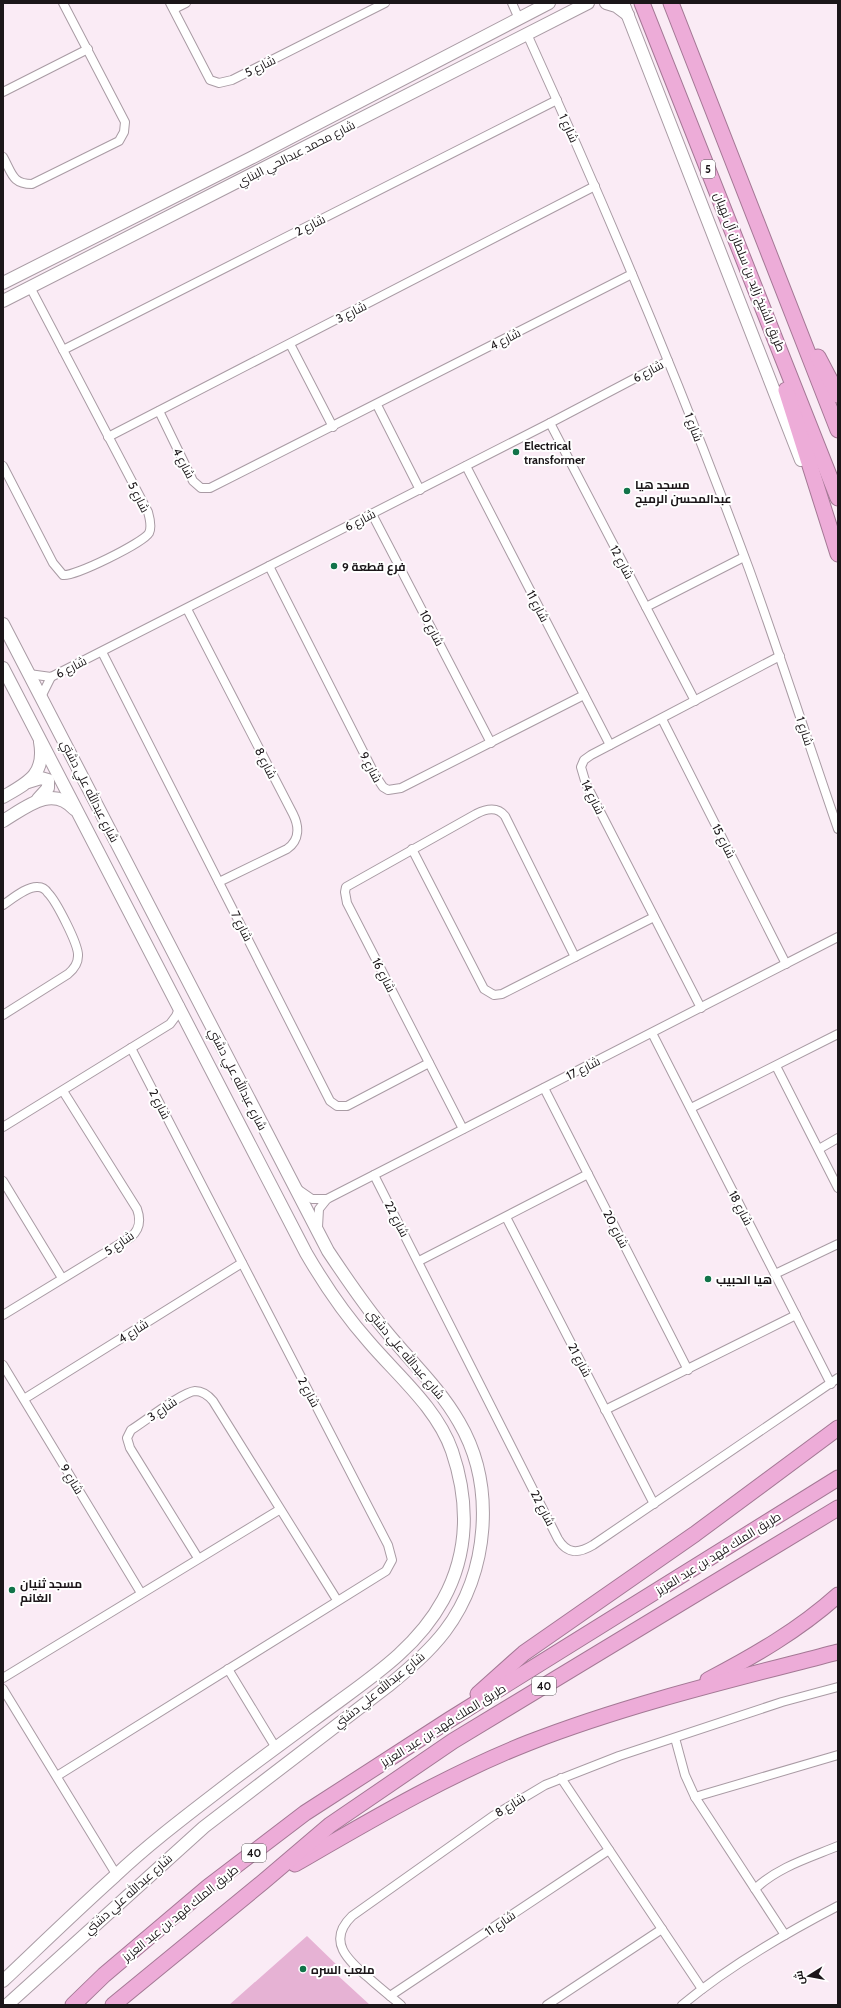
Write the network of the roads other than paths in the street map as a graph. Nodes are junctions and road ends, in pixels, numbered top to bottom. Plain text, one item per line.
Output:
1 (63, 3) edge
2 (186, 3) edge
3 (385, 3) edge
4 (512, 3) edge
5 (549, 3) edge
6 (588, 3) edge
7 (606, 3) edge
8 (623, 3) edge
9 (642, 3) edge
10 (671, 3) edge
11 (172, 6) edge
12 (628, 15) junction
13 (519, 19) junction
14 (527, 34) junction
15 (88, 49) junction
16 (3, 92) edge
17 (557, 100) junction
18 (330, 117) junction
19 (3, 157) edge
20 (251, 158) junction
21 (272, 165) junction
22 (595, 186) junction
23 (163, 220) junction
24 (632, 274) junction
25 (3, 283) edge
26 (30, 287) junction
27 (784, 290) junction
28 (3, 301) edge
29 (774, 334) junction
30 (290, 344) junction
31 (63, 350) junction
32 (668, 360) junction
33 (838, 395) edge
34 (377, 404) junction
35 (158, 411) junction
36 (550, 423) junction
37 (333, 427) junction
38 (838, 430) edge
39 (108, 437) junction
40 (3, 466) edge
41 (466, 466) junction
42 (420, 490) junction
43 (838, 498) edge
44 (372, 514) junction
45 (837, 551) edge
46 (744, 557) junction
47 (269, 566) junction
48 (646, 607) junction
49 (187, 609) junction
50 (3, 624) edge
51 (3, 640) edge
52 (102, 652) junction
53 (780, 656) junction
54 (3, 668) edge
55 (29, 674) junction
56 (51, 677) junction
57 (584, 694) junction
58 (41, 697) junction
59 (695, 701) junction
60 (662, 719) junction
61 (38, 734) junction
62 (491, 743) junction
63 (610, 745) junction
64 (27, 782) junction
65 (3, 797) edge
66 (38, 799) junction
67 (82, 820) junction
68 (3, 821) edge
69 (838, 829) edge
70 (412, 849) junction
71 (219, 882) junction
72 (3, 905) edge
73 (654, 917) junction
74 (838, 937) edge
75 (575, 957) junction
76 (786, 964) junction
77 (180, 1006) junction
78 (701, 1008) junction
79 (3, 1015) edge
80 (170, 1024) junction
81 (190, 1027) junction
82 (652, 1033) junction
83 (838, 1034) edge
84 (131, 1048) junction
85 (429, 1063) junction
86 (776, 1066) junction
87 (544, 1088) junction
88 (63, 1090) junction
89 (691, 1108) junction
90 (3, 1127) edge
91 (463, 1129) junction
92 (838, 1138) edge
93 (819, 1149) junction
94 (588, 1174) junction
95 (374, 1175) junction
96 (3, 1181) edge
97 (292, 1183) junction
98 (838, 1188) edge
99 (327, 1198) junction
100 (506, 1217) junction
101 (321, 1238) junction
102 (838, 1244) edge
103 (419, 1261) junction
104 (242, 1263) junction
105 (315, 1268) junction
106 (775, 1274) junction
107 (62, 1278) junction
108 (3, 1315) edge
109 (796, 1315) junction
110 (373, 1316) junction
111 (3, 1365) edge
112 (688, 1370) junction
113 (838, 1378) edge
114 (831, 1384) junction
115 (24, 1399) junction
116 (605, 1410) junction
117 (838, 1428) edge
118 (838, 1478) edge
119 (654, 1504) junction
120 (838, 1508) edge
121 (279, 1510) junction
122 (198, 1558) junction
123 (141, 1593) junction
124 (838, 1595) edge
125 (337, 1600) junction
126 (838, 1652) edge
127 (228, 1669) junction
128 (3, 1678) edge
129 (362, 1684) junction
130 (838, 1686) edge
131 (3, 1689) edge
132 (655, 1700) junction
133 (449, 1720) junction
134 (675, 1738) junction
135 (276, 1748) junction
136 (838, 1755) edge
137 (283, 1766) junction
138 (57, 1776) junction
139 (561, 1778) junction
140 (695, 1797) junction
141 (200, 1807) junction
142 (838, 1846) edge
143 (609, 1850) junction
144 (116, 1874) junction
145 (263, 1882) junction
146 (138, 1884) junction
147 (755, 1889) junction
148 (838, 1906) edge
149 (76, 1913) junction
150 (662, 1929) junction
151 (785, 1935) junction
152 (47, 1968) junction
153 (6, 1978) edge
154 (702, 1989) junction
155 (390, 1996) junction
156 (3, 2000) edge
157 (7, 2005) edge
158 (73, 2005) edge
159 (113, 2005) edge
160 (401, 2005) edge
161 (547, 2005) edge
162 (682, 2005) edge

1 - 15 street
2 - 11 street
3 - 11 street, شارع 5
4 - 13 street
5 - 13 main road, شارع محمد عبدالحي البناي
6 - 14 main road, شارع محمد عبدالحي البناي
7 - 12 main road
8 - 12 main road
9 - 29 highway, طريق الشيخ زايد بن سلطان آل نهيان / 5
10 - 27 highway, طريق الشيخ زايد بن سلطان آل نهيان / 5
12 - 45 main road
13 - 18 main road, شارع محمد عبدالحي البناي
14 - 17 street, شارع 1
14 - 21 main road, شارع محمد عبدالحي البناي
15 - 16 street
15 - 19 street
17 - 22 street, شارع 1
17 - 31 street, شارع 2
18 - 20 main road, شارع محمد عبدالحي البناي
18 - 21 main road
20 - 23 main road
20 - 25 main road, شارع محمد عبدالحي البناي
21 - 23 main road, شارع محمد عبدالحي البناي
22 - 24 street, شارع 1
22 - 30 street, شارع 3
23 - 26 main road, شارع محمد عبدالحي البناي
24 - 32 street, شارع 1
24 - 34 street, شارع 4
26 - 28 main road, شارع محمد عبدالحي البناي
26 - 31 street, شارع 5
27 - 33 highway
27 - 38 highway, طريق الشيخ زايد بن سلطان آل نهيان / 5
29 - 43 highway, طريق الشيخ زايد بن سلطان آل نهيان / 5
29 - 45 highway
30 - 35 street, شارع 3
30 - 37 street
31 - 39 street, شارع 5
32 - 36 street, شارع 6
32 - 46 street, شارع 1
34 - 37 street, شارع 4
34 - 42 street
35 - 37 street, شارع 4
35 - 39 street, شارع 3
36 - 41 street, شارع 6
36 - 48 street, شارع 12
39 - 40 street, شارع 5
41 - 42 street, شارع 6
41 - 57 street, شارع 11
42 - 44 street, شارع 6
44 - 47 street, شارع 6
44 - 62 street, شارع 10
46 - 48 street
46 - 53 street, شارع 1
47 - 49 street, شارع 6
47 - 62 street, شارع 9
48 - 59 street, شارع 12
49 - 52 street, شارع 6
49 - 71 street, شارع 8
50 - 55 main road, شارع عبدالله علي دشتي
51 - 55 main road
52 - 56 street, شارع 6
52 - 71 street, شارع 7
53 - 59 street, شارع 14
53 - 69 street, شارع 1
54 - 61 main road, شارع عبدالله علي دشتي
55 - 56 street, شارع 6
55 - 58 main road, شارع عبدالله علي دشتي
56 - 58 street, شارع 6
57 - 62 street, شارع 9
57 - 63 street, شارع 11
58 - 97 main road, شارع عبدالله علي دشتي
59 - 60 street, شارع 14
60 - 63 street, شارع 14
60 - 76 street, شارع 15
61 - 64 main road
61 - 67 main road, شارع عبدالله علي دشتي
63 - 73 street, شارع 14
64 - 65 main road
64 - 66 main road
66 - 67 main road
66 - 68 main road
67 - 77 main road, شارع عبدالله علي دشتي
70 - 75 street
70 - 75 street, شارع 16
70 - 85 street, شارع 16
71 - 85 street, شارع 7
72 - 79 street
73 - 75 street
73 - 78 street, شارع 14
74 - 76 street, شارع 17
76 - 78 street, شارع 17
77 - 80 street
77 - 81 main road, شارع عبدالله علي دشتي
78 - 82 street, شارع 17
80 - 81 street
80 - 84 street
81 - 105 main road, شارع عبدالله علي دشتي
82 - 87 street, شارع 17
82 - 89 street, شارع 18
83 - 86 street
84 - 88 street
84 - 104 street, شارع 2
85 - 91 street, شارع 16
86 - 89 street
86 - 93 street
87 - 91 street, شارع 17
87 - 94 street, شارع 20
88 - 90 street
88 - 107 street, شارع 5
89 - 106 street, شارع 18
91 - 95 street, شارع 17
92 - 93 street
93 - 98 street
94 - 100 street
94 - 112 street, شارع 20
95 - 99 street, شارع 17
95 - 103 street, شارع 22
96 - 107 street
97 - 99 street
97 - 101 main road, شارع عبدالله علي دشتي
99 - 101 street
100 - 103 street
100 - 116 street, شارع 21
101 - 110 main road, شارع عبدالله علي دشتي
102 - 106 street
103 - 119 street, شارع 22
104 - 115 street, شارع 4
104 - 125 street, شارع 2
105 - 110 main road
105 - 129 main road, شارع عبدالله علي دشتي
106 - 109 street, شارع 18
107 - 108 street, شارع 5
109 - 112 street
109 - 114 street, شارع 18
110 - 137 main road, شارع عبدالله علي دشتي
111 - 115 street, شارع 9
112 - 116 street
113 - 114 street, شارع 22
114 - 119 street, شارع 22
115 - 123 street, شارع 9
116 - 119 street, شارع 21
117 - 133 highway
118 - 133 highway, طريق الملك فهد بن عبد العزيز / 40
120 - 145 highway, طريق الملك فهد بن عبد العزيز / 40
121 - 122 street
121 - 122 street, شارع 3
121 - 125 street, شارع 3
122 - 123 street
123 - 128 street
124 - 132 highway
125 - 127 street, شارع 2
126 - 132 highway
127 - 135 street
127 - 138 street, شارع 2
129 - 135 main road, شارع عبدالله علي دشتي
129 - 137 main road
130 - 134 street
131 - 138 street
132 - 145 highway
133 - 158 highway, طريق الملك فهد بن عبد العزيز / 40
134 - 139 street
134 - 140 street
135 - 141 main road, شارع عبدالله علي دشتي
136 - 140 street
137 - 146 main road, شارع عبدالله علي دشتي
138 - 144 street
139 - 143 street
139 - 155 street, شارع 8
140 - 147 street
141 - 144 main road, شارع عبدالله علي دشتي
141 - 146 main road
142 - 147 street
143 - 150 street
143 - 155 street, شارع 11
144 - 149 main road, شارع عبدالله علي دشتي
145 - 159 highway, طريق الملك فهد بن عبد العزيز / 40
146 - 152 main road, شارع عبدالله علي دشتي
147 - 151 street
148 - 151 street
149 - 152 main road
149 - 153 main road, شارع عبدالله علي دشتي
150 - 154 street
150 - 161 street
151 - 154 street
152 - 157 main road, شارع عبدالله علي دشتي
153 - 156 main road
154 - 162 street
155 - 160 street, شارع 8

